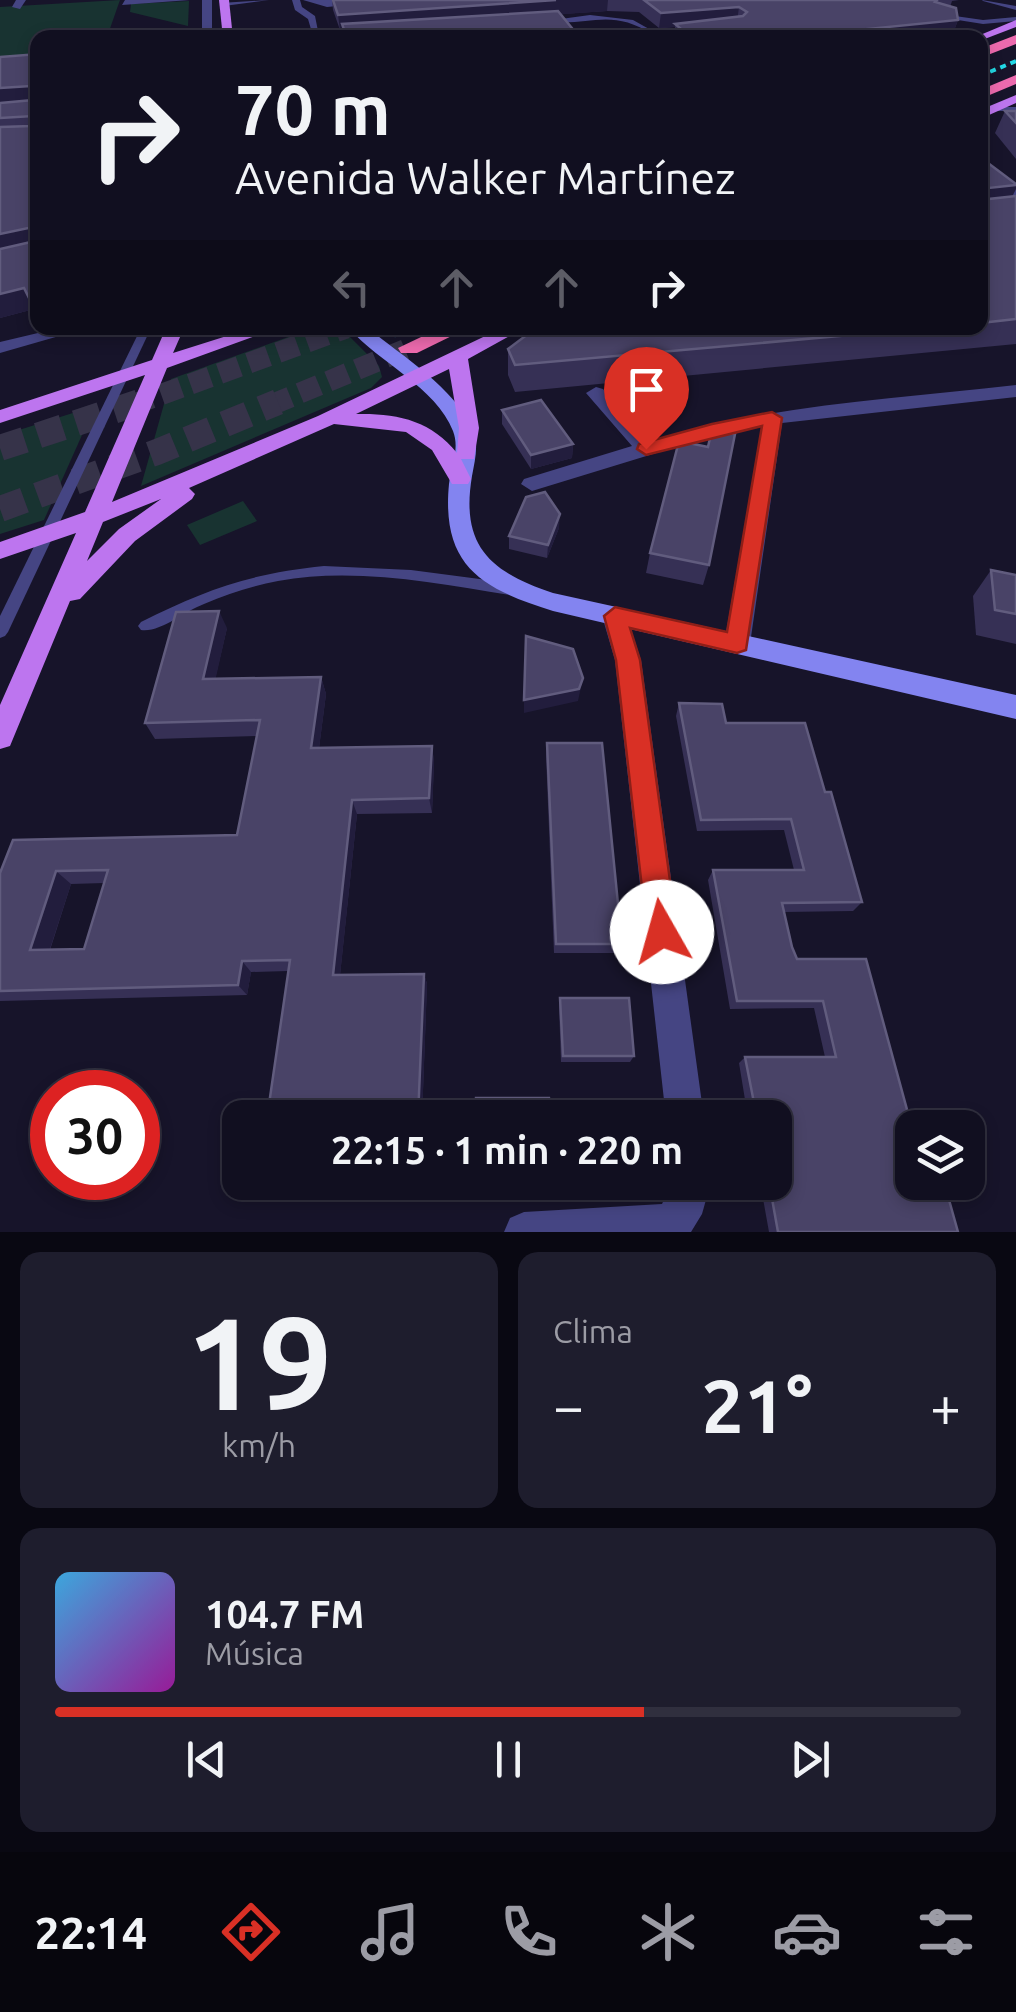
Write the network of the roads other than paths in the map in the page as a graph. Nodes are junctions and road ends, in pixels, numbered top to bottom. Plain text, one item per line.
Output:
1 (185, 0) edge
2 (207, 0) edge
3 (266, 0) edge
4 (296, 0) edge
5 (307, 0) edge
6 (396, 0) edge
7 (985, 0) edge
8 (125, 2) edge
9 (224, 2) edge
10 (1016, 8) edge
11 (122, 19) dead end
12 (533, 22) edge
13 (966, 24) junction
14 (1012, 29) edge
15 (207, 30) edge
16 (227, 30) edge
17 (315, 30) edge
18 (648, 30) edge
19 (974, 30) edge
20 (988, 48) edge
21 (1016, 79) edge
22 (988, 92) edge
23 (1016, 99) edge
24 (994, 109) junction
25 (1016, 109) edge
26 (988, 112) edge
27 (988, 172) edge
28 (1016, 194) edge
29 (51, 335) edge
30 (143, 335) edge
31 (172, 335) edge
32 (248, 335) edge
33 (366, 335) edge
34 (441, 335) edge
35 (503, 335) edge
36 (0, 348) edge
37 (410, 348) tunnel mouth
38 (459, 360) junction
39 (159, 366) junction
40 (124, 378) junction
41 (416, 381) junction
42 (1016, 391) edge
43 (596, 394) dead end
44 (0, 418) edge
45 (772, 418) junction
46 (327, 422) junction
47 (646, 449) junction
48 (467, 454) junction
49 (220, 469) junction
50 (460, 479) junction
51 (532, 484) dead end
52 (94, 518) junction
53 (50, 534) junction
54 (0, 552) edge
55 (514, 589) junction
56 (56, 612) junction
57 (615, 616) junction
58 (146, 626) dead end
59 (0, 632) edge
60 (737, 644) junction
61 (1016, 707) edge
62 (0, 737) edge
63 (683, 1100) edge
64 (688, 1210) edge
65 (524, 1232) edge

1 - 8 street
2 - 15 street
3 - 9 street
4 - 17 street
5 - 6 street
7 - 10 lane
8 - 11 street
9 - 16 main road
12 - 18 lane
13 - 14 lane
13 - 14 lane
13 - 19 lane
14 - 20 highway
21 - 22 highway
23 - 24 main road
24 - 25 lane
24 - 26 main road
27 - 28 street
29 - 36 street
30 - 40 lane
31 - 39 main road
32 - 39 main road
33 - 41 main road
34 - 37 highway
35 - 38 main road
38 - 41 main road
38 - 48 main road
39 - 40 main road
39 - 52 main road
40 - 44 main road
40 - 53 lane
41 - 46 main road
41 - 48 main road
42 - 45 street
43 - 47 street
45 - 47 street
45 - 60 street
46 - 49 main road
46 - 50 main road
47 - 51 street
48 - 50 main road
49 - 52 main road
49 - 56 main road
50 - 55 main road
52 - 53 main road
52 - 56 main road
53 - 54 main road
53 - 59 lane
55 - 57 main road
55 - 58 lane
56 - 62 main road
57 - 60 main road
57 - 63 street
60 - 61 main road
64 - 65 street

